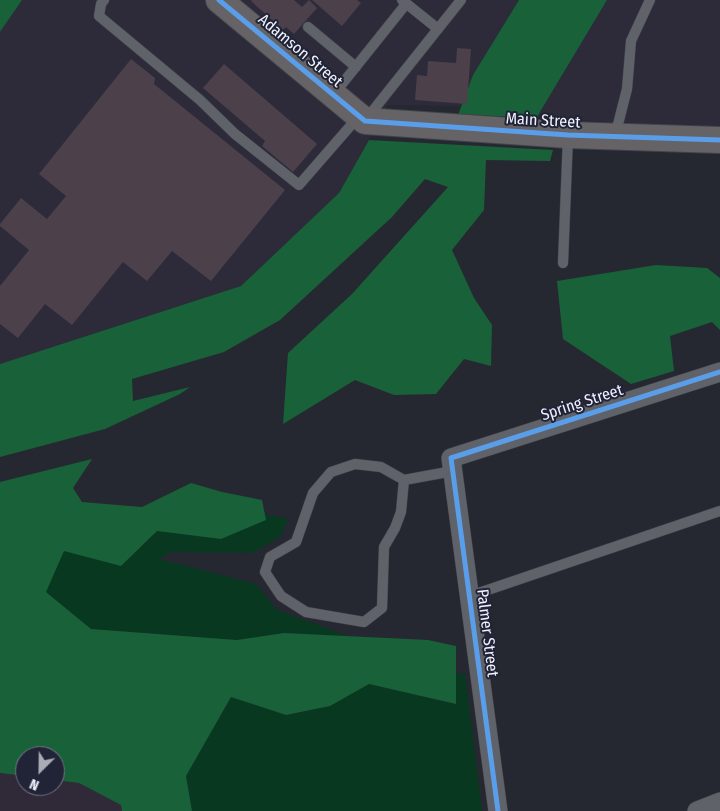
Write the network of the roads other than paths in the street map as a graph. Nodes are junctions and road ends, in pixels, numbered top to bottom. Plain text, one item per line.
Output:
1 (104, 0) edge
2 (219, 0) edge
3 (461, 0) edge
4 (650, 0) edge
5 (404, 2) edge
6 (308, 27) dead end
7 (438, 30) junction
8 (356, 67) junction
9 (334, 95) junction
10 (362, 119) junction
11 (568, 135) junction
12 (614, 136) junction
13 (720, 140) edge
14 (563, 263) dead end
15 (720, 372) edge
16 (452, 464) junction
17 (404, 480) junction
18 (720, 511) edge
19 (470, 596) junction
20 (720, 802) edge
21 (498, 811) edge
22 (697, 811) edge

1 - 10 lane
2 - 9 street, Adamson Street
3 - 7 lane
4 - 12 lane
5 - 7 lane
5 - 8 lane
6 - 8 lane
7 - 10 lane
8 - 9 lane
9 - 10 street, Adamson Street
10 - 11 street, Main Street
11 - 12 street, Main Street
11 - 14 lane
12 - 13 street, Main Street
15 - 16 street, Spring Street
16 - 17 lane
16 - 19 street, Palmer Street
17 - 17 lane
18 - 19 lane
19 - 21 street, Palmer Street
20 - 22 street

